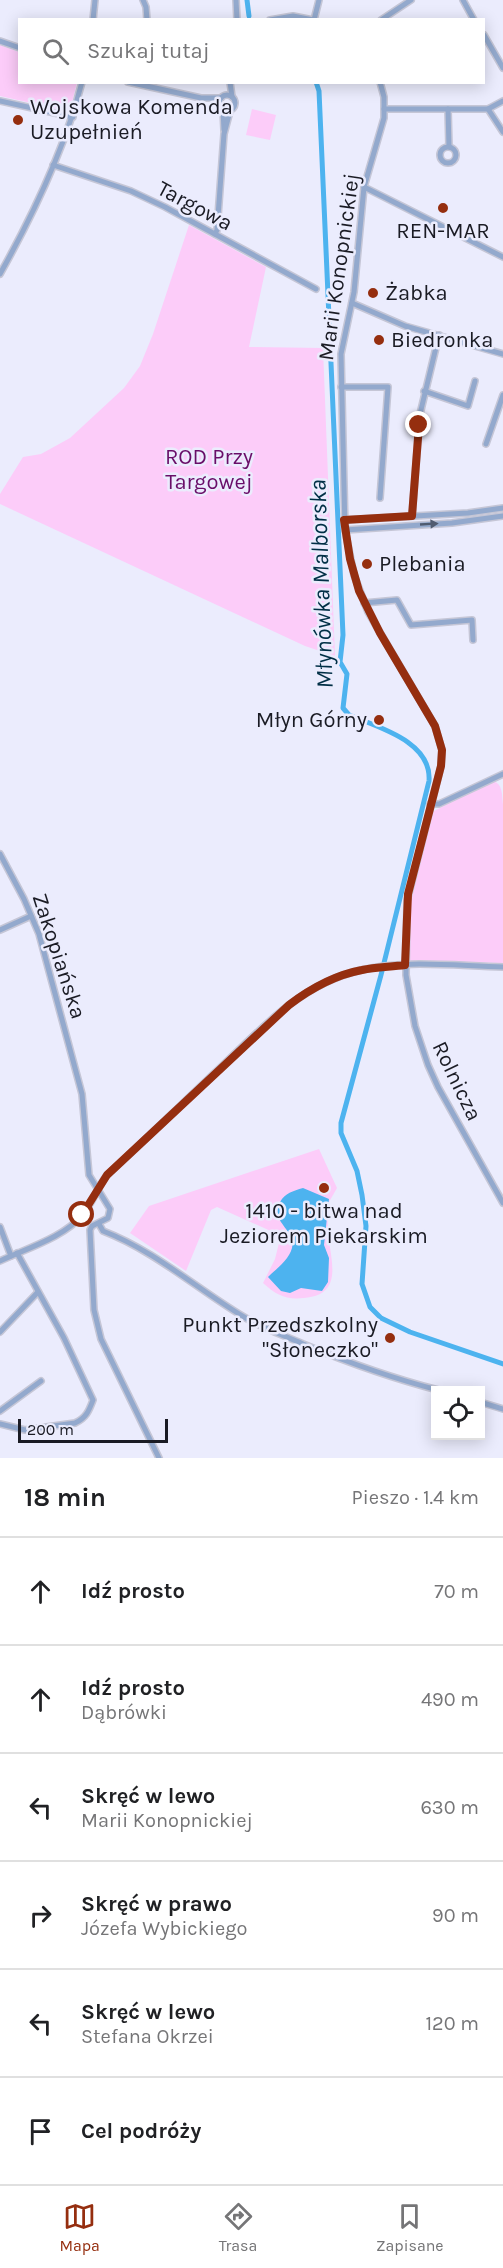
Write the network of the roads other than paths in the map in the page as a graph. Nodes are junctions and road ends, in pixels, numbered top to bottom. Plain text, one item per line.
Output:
1 (95, 0) edge
2 (143, 0) edge
3 (236, 0) edge
4 (318, 0) edge
5 (411, 0) edge
6 (463, 0) edge
7 (93, 18) edge
8 (147, 18) edge
9 (237, 18) edge
10 (281, 18) edge
11 (302, 18) edge
12 (314, 18) edge
13 (384, 18) edge
14 (473, 18) edge
15 (485, 38) edge
16 (0, 41) edge
17 (18, 47) edge
18 (503, 68) edge
19 (81, 84) edge
20 (142, 84) edge
21 (228, 84) edge
22 (229, 84) edge
23 (381, 84) edge
24 (222, 97) junction
25 (232, 97) junction
26 (201, 98) junction
27 (0, 101) edge
28 (503, 101) edge
29 (221, 108) junction
30 (384, 109) junction
31 (448, 109) junction
32 (488, 109) junction
33 (230, 111) junction
34 (72, 117) junction
35 (503, 132) edge
36 (224, 134) junction
37 (448, 147) dead end
38 (53, 165) junction
39 (364, 187) junction
40 (215, 234) junction
41 (503, 257) edge
42 (0, 274) edge
43 (315, 289) dead end
44 (352, 303) junction
45 (439, 335) junction
46 (503, 354) edge
47 (475, 381) dead end
48 (341, 387) junction
49 (424, 391) junction
50 (503, 395) edge
51 (486, 444) dead end
52 (380, 498) dead end
53 (503, 508) edge
54 (412, 516) junction
55 (503, 516) edge
56 (344, 520) junction
57 (345, 530) junction
58 (364, 603) junction
59 (474, 640) dead end
60 (503, 774) edge
61 (430, 804) junction
62 (0, 854) edge
63 (31, 916) junction
64 (0, 930) edge
65 (405, 965) junction
66 (503, 967) edge
67 (89, 1172) junction
68 (107, 1175) junction
69 (98, 1189) junction
70 (92, 1203) junction
71 (503, 1203) edge
72 (108, 1204) junction
73 (99, 1224) junction
74 (0, 1227) edge
75 (17, 1253) junction
76 (11, 1256) junction
77 (0, 1261) edge
78 (38, 1293) junction
79 (0, 1332) edge
80 (41, 1381) dead end
81 (431, 1388) edge
82 (485, 1403) edge
83 (503, 1408) edge
84 (0, 1411) edge
85 (0, 1424) edge
86 (159, 1458) edge

1 - 7 street
2 - 8 street
3 - 9 street
4 - 12 street
5 - 13 street
6 - 14 street
10 - 11 street
15 - 18 street
16 - 17 street
19 - 34 street
20 - 26 street
21 - 24 street
22 - 25 street
23 - 30 street, Marii Konopnickiej
24 - 25 street
24 - 26 street
24 - 29 street
25 - 33 street
26 - 29 street
27 - 34 street
28 - 32 street
29 - 33 street
29 - 36 street
30 - 31 street
30 - 39 street, Marii Konopnickiej
31 - 32 street
31 - 37 street
32 - 35 street
33 - 36 street
34 - 38 street
36 - 40 street
38 - 40 street, Targowa
38 - 42 street
39 - 41 street
39 - 44 street, Marii Konopnickiej
40 - 43 street, Targowa
44 - 45 street
44 - 48 street, Marii Konopnickiej
45 - 46 street
45 - 49 street
47 - 49 street
48 - 52 street, Marii Konopnickiej
48 - 56 street, Marii Konopnickiej
49 - 54 street
50 - 51 street
53 - 54 street
54 - 56 street
57 -> 55 street
56 - 57 street, Marii Konopnickiej
57 - 58 street, Marii Konopnickiej
58 - 59 street
58 - 61 street, Marii Konopnickiej
60 - 61 street
61 - 65 street, Marii Konopnickiej
62 - 63 street, Zakopiańska
63 - 64 street
63 - 67 street, Zakopiańska
65 - 66 street
65 - 68 street
65 - 71 street, Rolnicza
67 - 68 street
67 - 69 street
68 - 69 street
69 - 70 street
69 - 72 street
70 - 72 street
70 - 75 street
72 - 73 street
73 - 81 street
73 - 86 street
74 - 76 street
75 - 76 street
75 - 78 street
76 - 77 street
78 - 79 street
78 - 85 street
80 - 84 street
82 - 83 street

